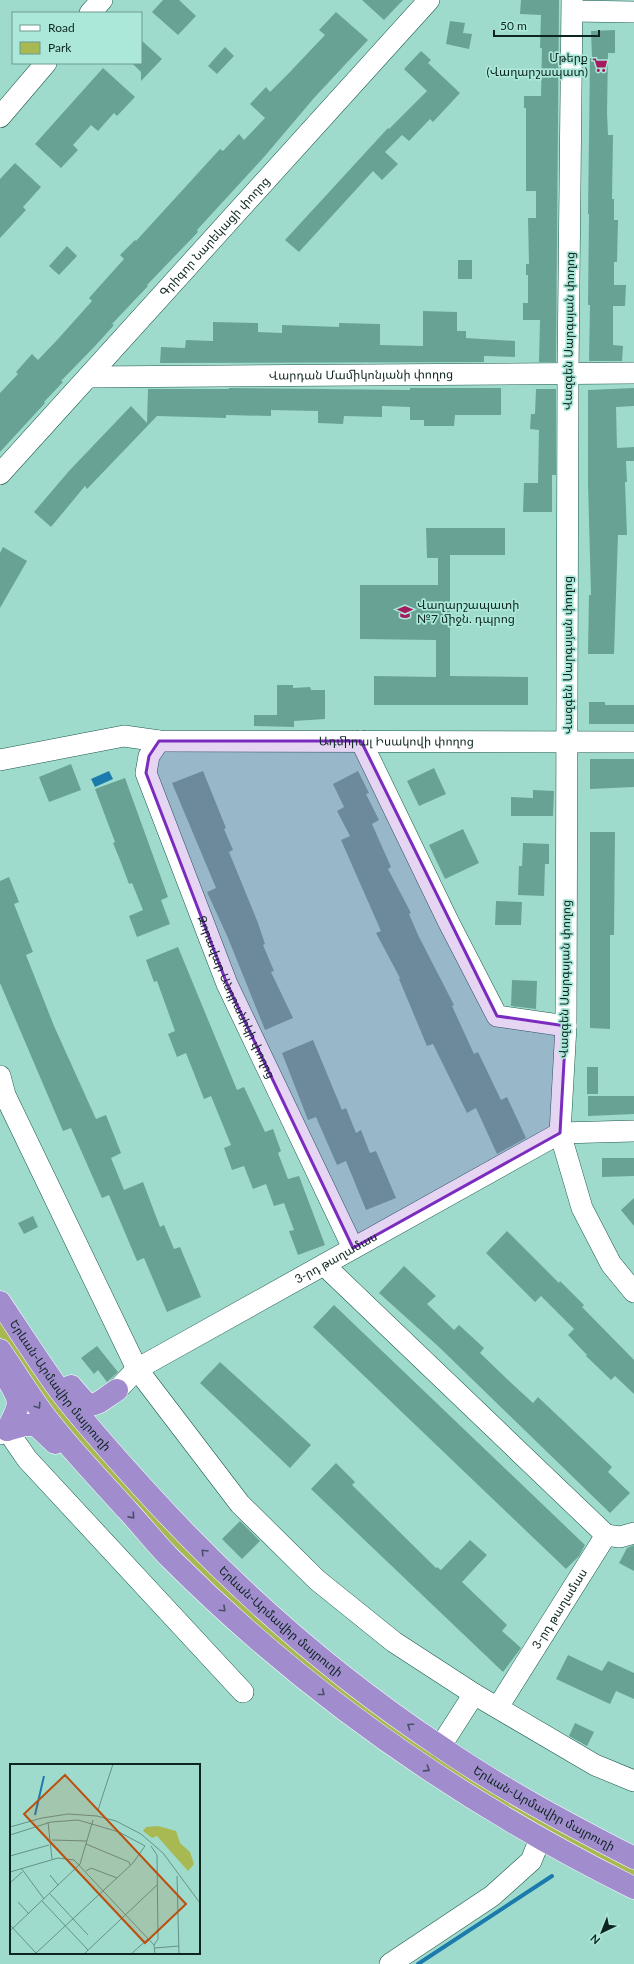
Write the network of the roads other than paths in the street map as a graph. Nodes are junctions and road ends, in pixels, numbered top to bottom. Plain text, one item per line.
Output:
1 (102, 0) edge
2 (429, 0) edge
3 (572, 5) edge
4 (91, 12) edge
5 (634, 12) edge
6 (45, 64) edge
7 (0, 117) edge
8 (568, 373) junction
9 (634, 373) edge
10 (88, 377) junction
11 (0, 474) edge
12 (159, 741) junction
13 (361, 741) junction
14 (568, 741) junction
15 (634, 742) edge
16 (0, 760) edge
17 (566, 1026) junction
18 (0, 1076) edge
19 (634, 1131) edge
20 (560, 1133) junction
21 (353, 1248) junction
22 (324, 1265) junction
23 (634, 1292) edge
24 (0, 1302) edge
25 (0, 1350) edge
26 (0, 1361) edge
27 (137, 1369) junction
28 (117, 1390) junction
29 (4, 1432) edge
30 (106, 1487) junction
31 (151, 1497) junction
32 (634, 1533) edge
33 (606, 1535) junction
34 (243, 1692) dead end
35 (474, 1694) junction
36 (498, 1707) junction
37 (440, 1747) junction
38 (634, 1782) edge
39 (540, 1838) junction
40 (634, 1858) edge
41 (634, 1888) edge
42 (390, 1964) edge

1 - 4 street
2 - 10 street, Գրիգոր Նարեկացի փողոց
3 - 5 street
3 - 8 street, Վազգեն Սարգսյան փողոց
6 - 7 street
8 - 9 street, Վարդան Մամիկոնյանի փողոց
8 - 10 street, Վարդան Մամիկոնյանի փողոց
8 - 14 street, Վազգեն Սարգսյան փողոց
10 - 11 street, Գրիգոր Նարեկացի փողոց
12 - 13 street, Ադմիրալ Իսակովի փողոց
12 - 16 street, Ադմիրալ Իսակովի փողոց
12 - 21 street, Զորավար Անդրանիկի փողոց
13 - 14 street, Ադմիրալ Իսակովի փողոց
13 - 17 street
14 - 15 street, Ադմիրալ Իսակովի փողոց
14 - 17 street, Վազգեն Սարգսյան փողոց
17 - 20 street, Վազգեն Սարգսյան փողոց
18 - 27 street
19 - 20 street
20 - 21 street, 3-րդ թաղամաս
20 - 23 street, Վազգեն Սարգսյան փողոց
21 - 22 street, 3-րդ թաղամաս
22 - 27 street, 3-րդ թաղամաս
22 - 33 street
24 - 28 highway
24 - 31 highway, Երևան-Արմավիր մայրուղի
25 -> 30 highway
26 - 29 highway
27 - 28 street, 3-րդ թաղամաս
27 - 35 street
28 - 31 highway
29 - 30 highway
29 - 34 street
30 -> 39 highway
37 -> 31 highway, Երևան-Արմավիր մայրուղի
32 - 33 street
33 - 36 street, 3-րդ թաղամաս
35 - 36 street
35 - 37 street
36 - 38 street
37 - 40 highway, Երևան-Արմավիր մայրուղի
39 - 41 highway
39 - 42 street

